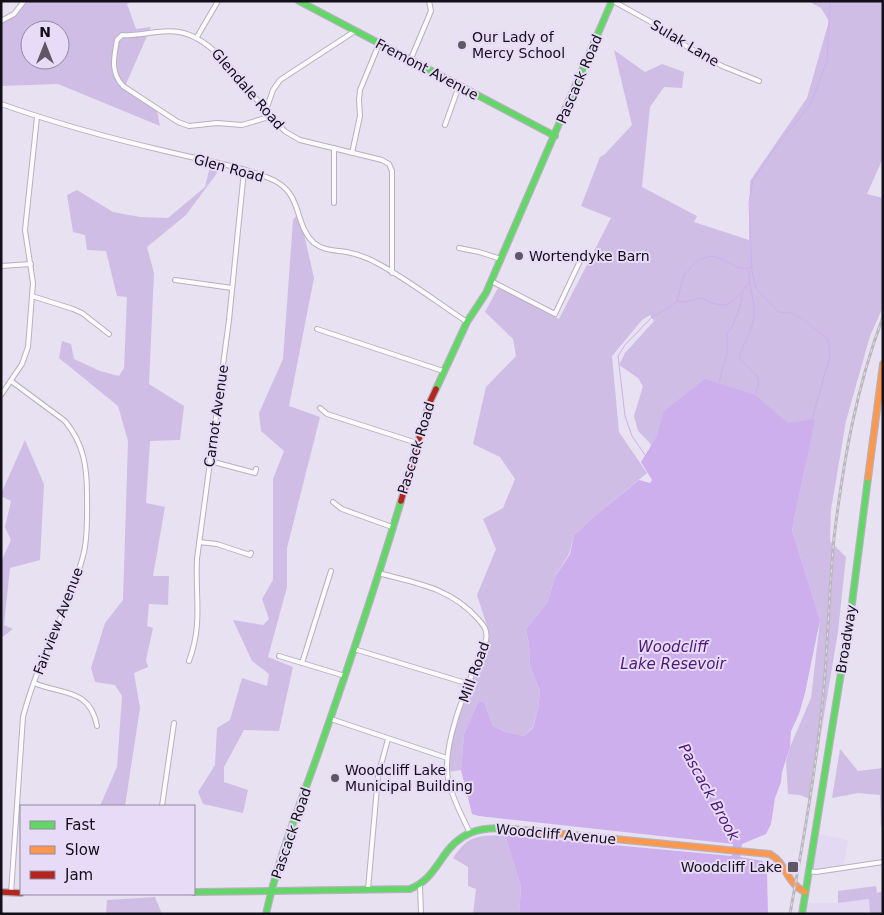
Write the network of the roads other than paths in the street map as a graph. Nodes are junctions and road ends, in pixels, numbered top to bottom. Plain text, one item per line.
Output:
1 (24, 1) edge
2 (218, 1) edge
3 (299, 1) edge
4 (429, 1) edge
5 (613, 1) edge
6 (1, 21) edge
7 (355, 31) junction
8 (197, 37) junction
9 (380, 44) junction
10 (410, 61) junction
11 (759, 81) dead end
12 (459, 86) junction
13 (1, 104) edge
14 (266, 110) junction
15 (272, 116) junction
16 (37, 117) junction
17 (445, 125) dead end
18 (555, 136) junction
19 (334, 148) junction
20 (352, 153) junction
21 (244, 171) junction
22 (334, 203) dead end
23 (459, 248) dead end
24 (501, 259) junction
25 (581, 259) dead end
26 (30, 264) junction
27 (1, 266) edge
28 (392, 272) junction
29 (175, 280) dead end
30 (491, 281) junction
31 (232, 288) junction
32 (32, 296) junction
33 (467, 322) junction
34 (317, 329) dead end
35 (109, 334) dead end
36 (883, 364) edge
37 (443, 371) junction
38 (11, 381) junction
39 (1, 395) edge
40 (320, 408) dead end
41 (417, 443) junction
42 (210, 461) junction
43 (256, 469) dead end
44 (333, 502) dead end
45 (392, 527) junction
46 (199, 542) junction
47 (252, 553) dead end
48 (331, 571) dead end
49 (378, 573) junction
50 (354, 649) junction
51 (278, 656) dead end
52 (189, 661) dead end
53 (302, 663) junction
54 (345, 676) junction
55 (34, 683) junction
56 (469, 684) junction
57 (331, 719) junction
58 (174, 723) dead end
59 (97, 726) dead end
60 (388, 739) junction
61 (447, 758) junction
62 (162, 805) edge
63 (470, 833) junction
64 (883, 862) edge
65 (808, 871) junction
66 (420, 886) junction
67 (368, 889) junction
68 (271, 891) junction
69 (1, 892) edge
70 (195, 892) edge
71 (805, 892) junction
72 (11, 893) junction
73 (20, 893) edge
74 (266, 914) edge
75 (421, 914) edge
76 (802, 914) edge

1 - 6 street
2 - 8 street
3 - 7 street, Fremont Avenue
4 - 10 street
5 - 11 street, Sulak Lane
5 - 18 street, Pascack Road
7 - 9 street, Fremont Avenue
7 - 14 street
8 - 14 street, Glendale Road
8 - 15 street, Glendale Road
9 - 10 street, Fremont Avenue
9 - 20 street
10 - 12 street, Fremont Avenue
12 - 17 street
12 - 18 street, Fremont Avenue
13 - 16 street, Glen Road
14 - 15 street, Glendale Road
15 - 19 street, Glendale Road
16 - 21 street, Glen Road
16 - 26 street
18 - 24 street, Pascack Road
19 - 20 street, Glendale Road
19 - 22 street
20 - 28 street, Glendale Road
21 - 28 street, Glen Road
21 - 31 street, Carnot Avenue
23 - 24 street
24 - 30 street, Pascack Road
25 - 30 street
26 - 27 street
26 - 32 street
28 - 33 street, Glen Road
29 - 31 street
30 - 33 street, Pascack Road
31 - 42 street, Carnot Avenue
32 - 35 street
32 - 38 street
33 - 37 street, Pascack Road
34 - 37 street
36 - 65 street, Broadway
37 - 41 street, Pascack Road
38 - 39 street
38 - 55 street, Fairview Avenue
40 - 41 street
41 - 45 street, Pascack Road
42 - 43 street
42 - 46 street, Carnot Avenue
44 - 45 street
45 - 49 street, Pascack Road
46 - 47 street
46 - 52 street, Carnot Avenue
48 - 53 street
49 - 50 street, Pascack Road
49 - 56 street, Mill Road
50 - 54 street, Pascack Road
50 - 56 street
51 - 53 street
53 - 54 street
54 - 57 street, Pascack Road
55 - 59 street
55 - 72 street, Fairview Avenue
56 - 61 street, Mill Road
57 - 60 street
57 - 68 street, Pascack Road
58 - 62 street
60 - 61 street
60 - 67 street
61 - 63 street, Mill Road
63 - 66 street, Woodcliff Avenue
63 - 71 street, Woodcliff Avenue
64 - 65 street
65 - 71 street, Broadway
66 - 67 street
66 - 75 street
67 - 68 street
68 - 70 street
68 - 74 street, Pascack Road
69 - 72 street
71 - 76 street, Broadway
72 - 73 street

